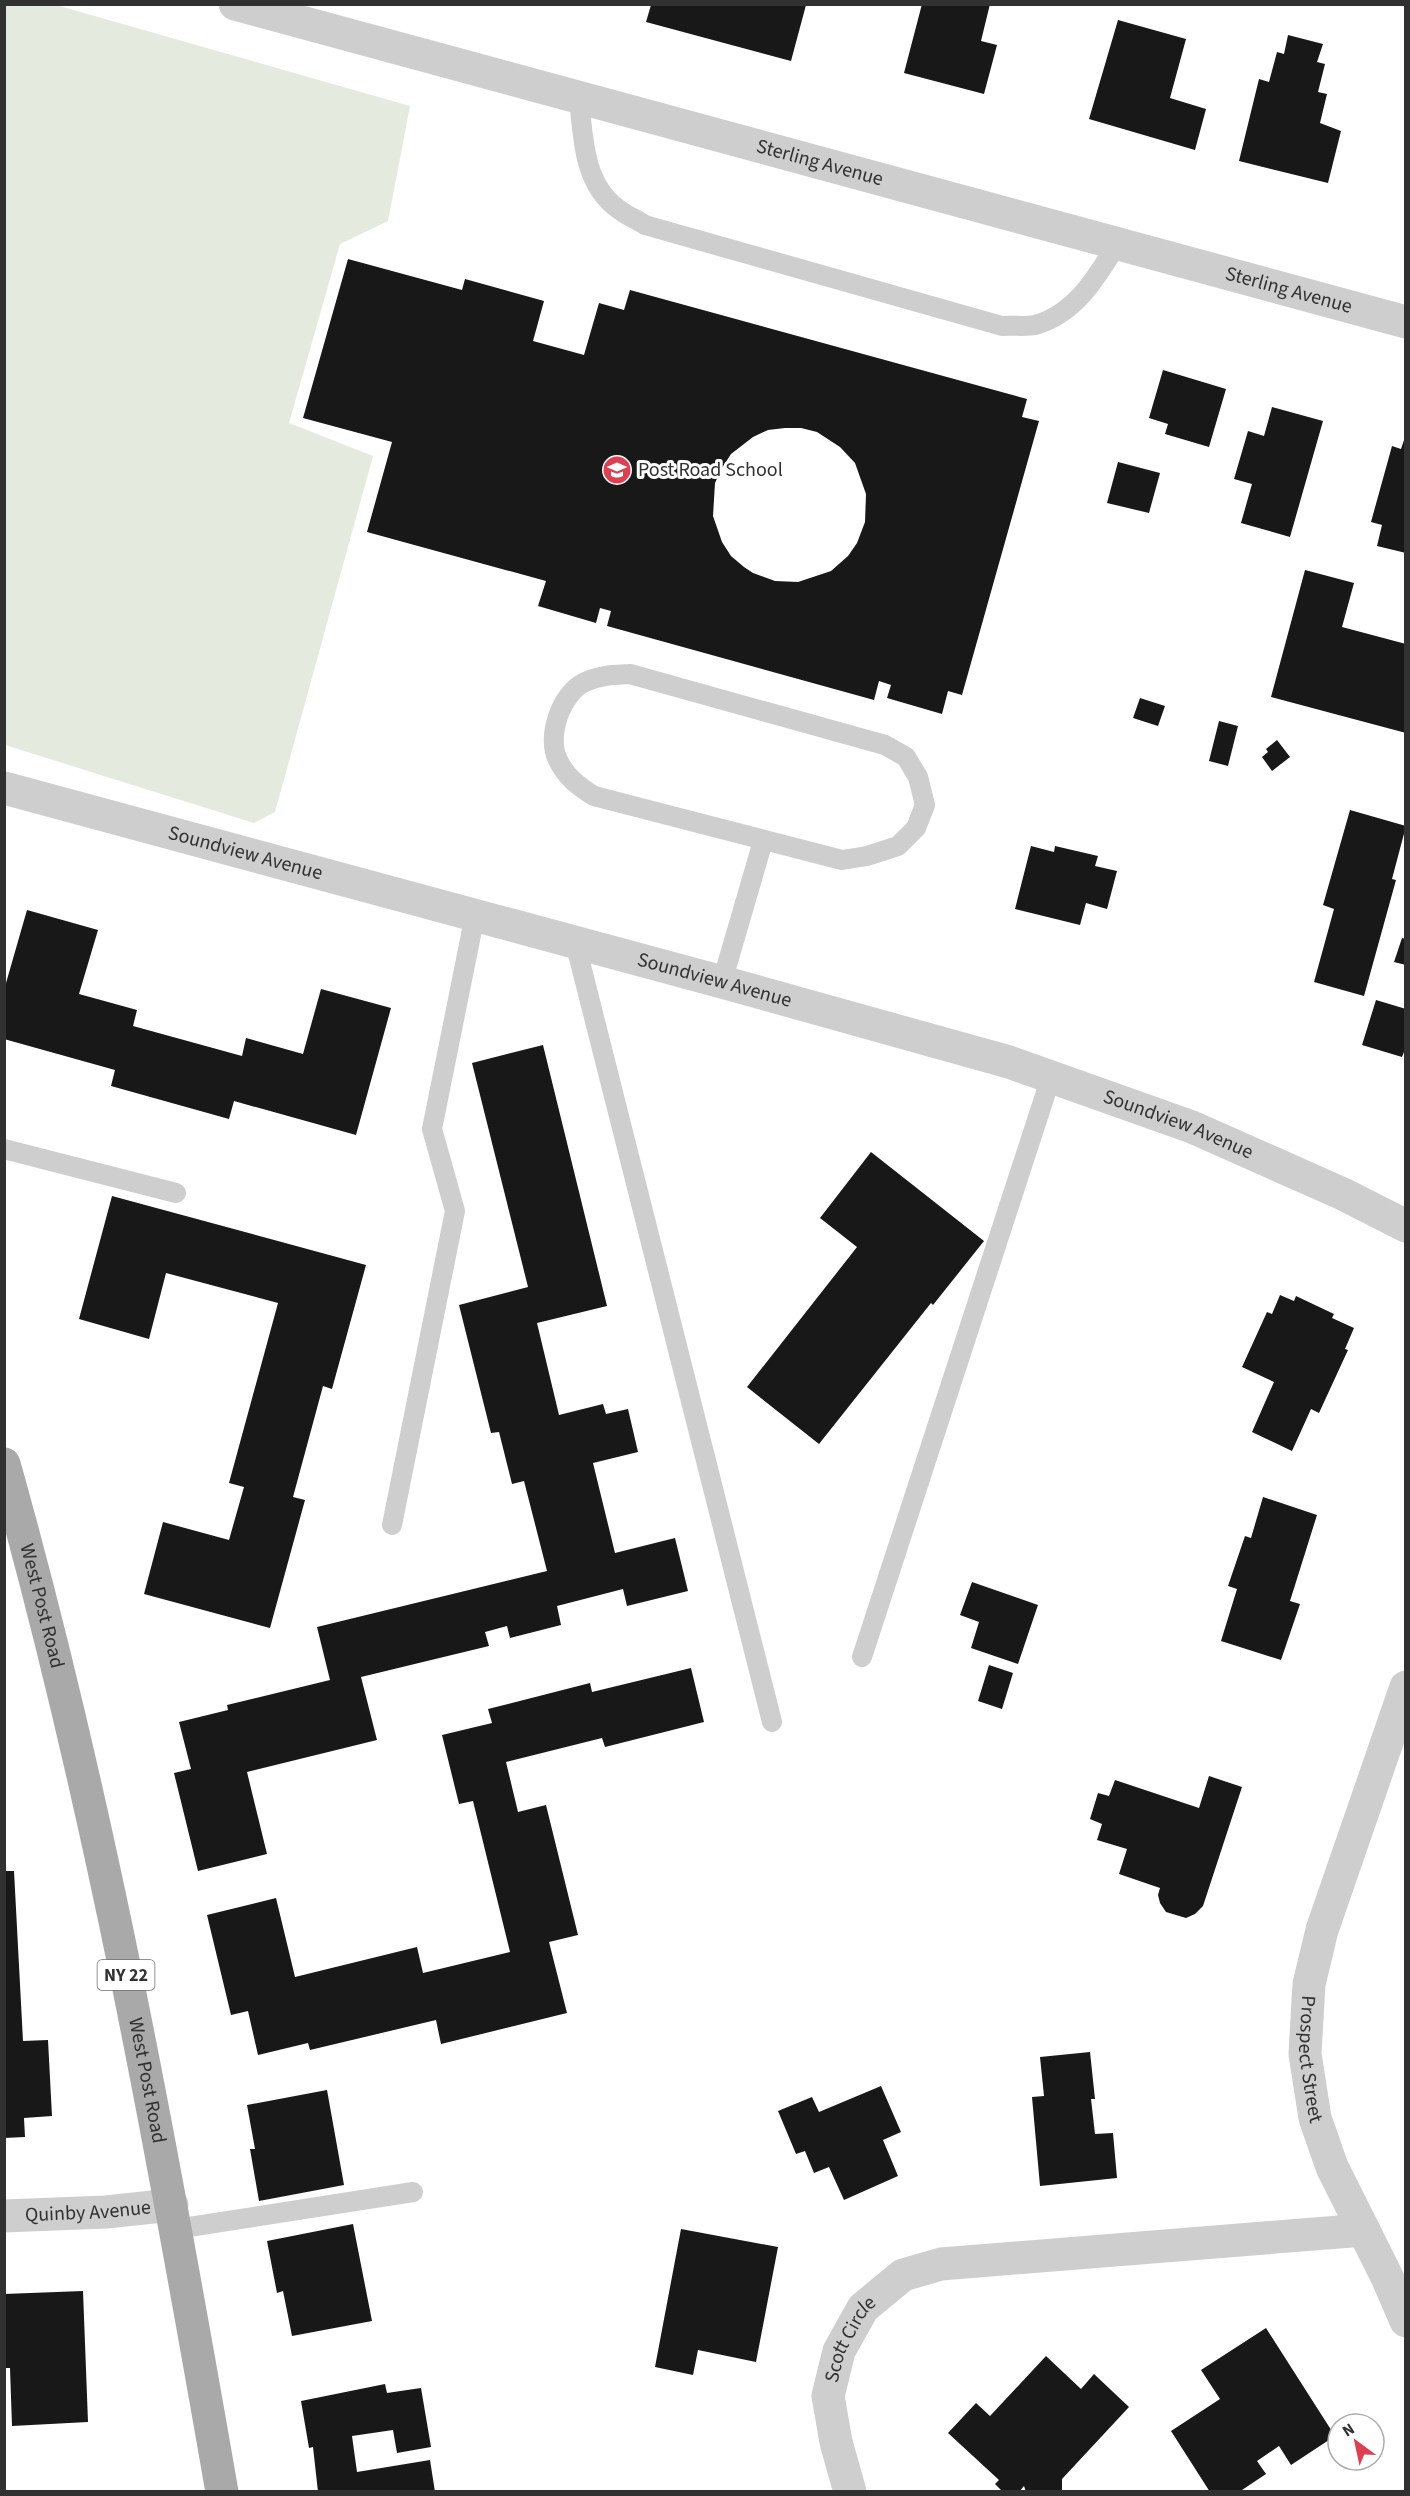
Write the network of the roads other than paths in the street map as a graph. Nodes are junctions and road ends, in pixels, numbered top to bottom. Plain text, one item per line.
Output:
1 (235, 4) edge
2 (579, 98) junction
3 (1117, 244) junction
4 (1406, 322) edge
5 (4, 788) edge
6 (763, 841) junction
7 (475, 915) junction
8 (575, 942) junction
9 (722, 982) junction
10 (1051, 1077) junction
11 (4, 1149) edge
12 (176, 1193) dead end
13 (1406, 1226) edge
14 (4, 1464) edge
15 (392, 1525) dead end
16 (862, 1656) dead end
17 (1406, 1687) edge
18 (772, 1722) dead end
19 (413, 2192) dead end
20 (4, 2216) edge
21 (174, 2217) junction
22 (1364, 2230) junction
23 (1406, 2321) edge
24 (222, 2492) edge
25 (850, 2492) edge

1 - 2 street, Sterling Avenue
2 - 3 street, Sterling Avenue
2 - 3 lane
3 - 4 street, Sterling Avenue
5 - 7 street, Soundview Avenue
6 - 6 lane
6 - 9 lane
7 - 8 street, Soundview Avenue
7 - 15 lane
8 - 9 street, Soundview Avenue
8 - 18 lane
9 - 10 street, Soundview Avenue
10 - 13 street, Soundview Avenue
10 - 16 lane
11 - 12 lane
14 - 21 main road, West Post Road / NY 22
17 - 22 street, Prospect Street
19 - 21 lane
20 - 21 street, Quinby Avenue
21 - 24 main road, West Post Road / NY 22
22 - 23 street, Prospect Street
22 - 25 street, Scott Circle

